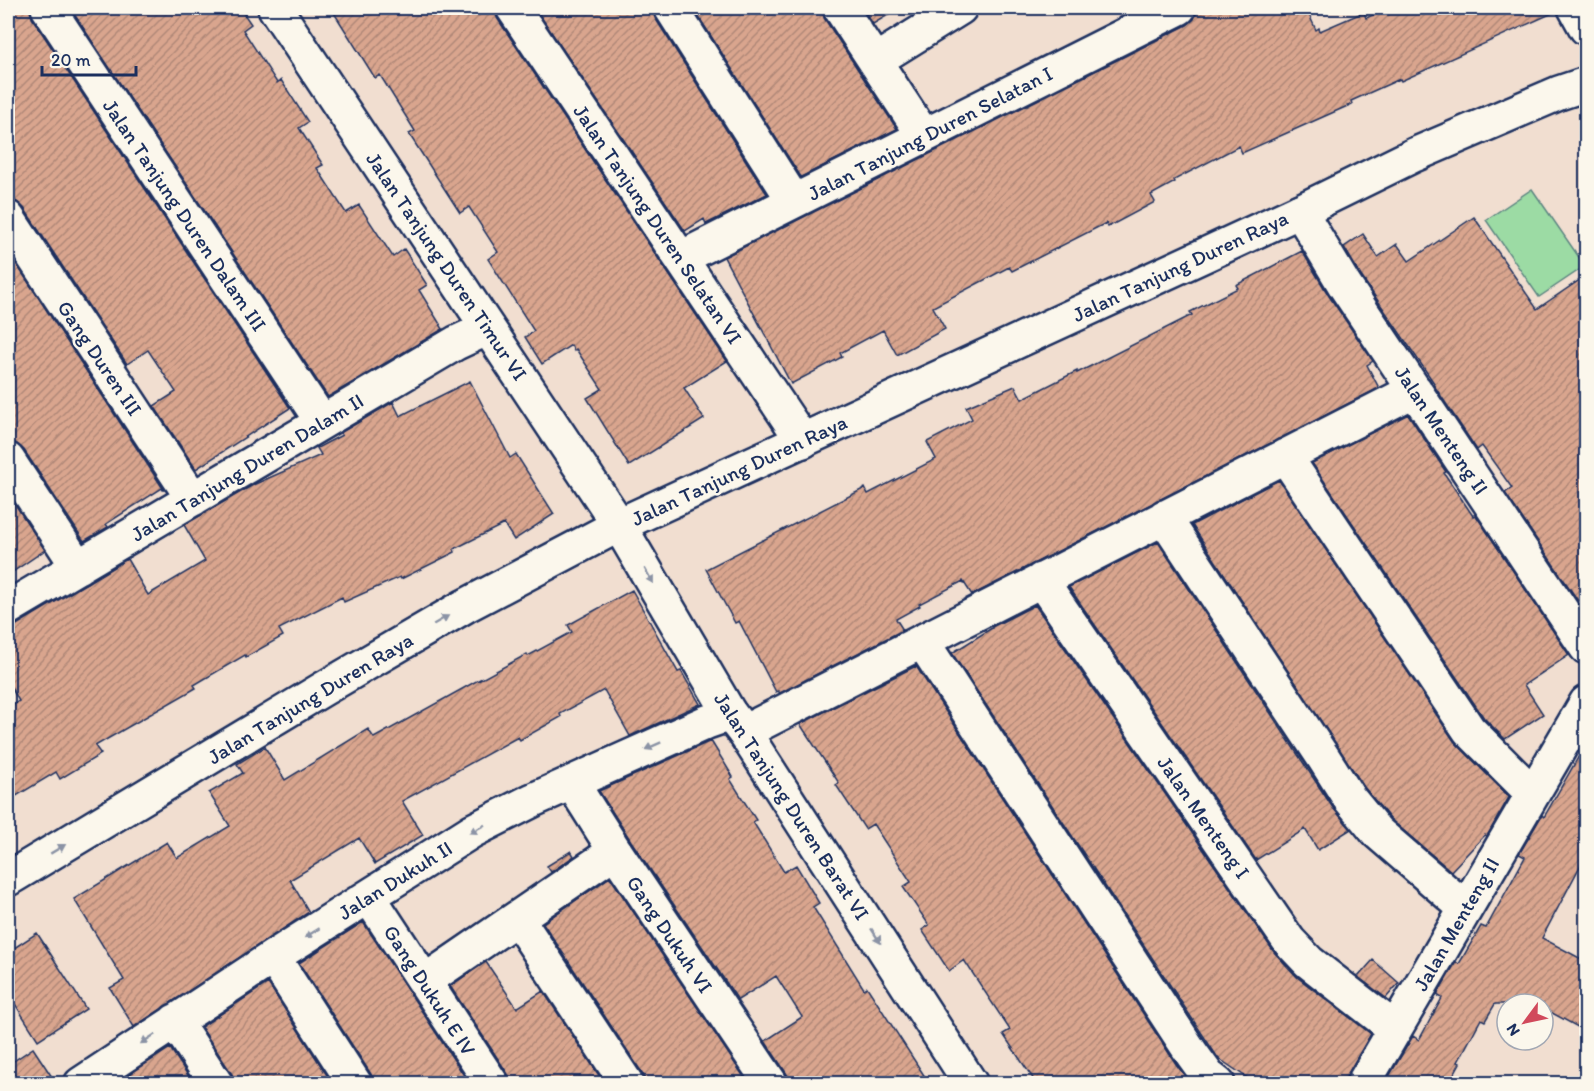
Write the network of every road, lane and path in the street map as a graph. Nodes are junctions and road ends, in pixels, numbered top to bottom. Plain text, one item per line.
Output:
1 (48, 8) edge
2 (275, 8) edge
3 (513, 8) edge
4 (671, 8) edge
5 (840, 8) edge
6 (960, 8) edge
7 (1575, 8) edge
8 (1172, 9) edge
9 (1587, 28) edge
10 (875, 61) junction
11 (1587, 84) edge
12 (1587, 105) edge
13 (1500, 119) junction
14 (924, 136) junction
15 (794, 201) junction
16 (1300, 211) junction
17 (8, 218) edge
18 (681, 258) junction
19 (488, 328) junction
20 (1414, 390) junction
21 (322, 422) junction
22 (803, 441) junction
23 (1285, 456) junction
24 (8, 460) edge
25 (193, 499) junction
26 (1164, 518) junction
27 (619, 525) junction
28 (78, 567) junction
29 (1041, 580) junction
30 (8, 608) edge
31 (922, 641) junction
32 (1587, 647) edge
33 (1587, 703) edge
34 (737, 723) junction
35 (572, 783) junction
36 (1532, 793) junction
37 (615, 851) junction
38 (8, 879) edge
39 (369, 897) junction
40 (1465, 908) junction
41 (517, 918) junction
42 (273, 957) junction
43 (425, 981) junction
44 (175, 1021) junction
45 (1395, 1029) junction
46 (81, 1083) edge
47 (216, 1083) edge
48 (355, 1083) edge
49 (492, 1083) edge
50 (627, 1083) edge
51 (771, 1083) edge
52 (971, 1083) edge
53 (1218, 1083) edge
54 (1363, 1083) edge

1 - 21 street, Jalan Tanjung Duren Dalam III
2 - 19 street, Jalan Tanjung Duren Timur VI
3 - 18 street, Jalan Tanjung Duren Selatan VI
4 - 15 street
5 - 10 street
6 - 10 street
7 - 9 street
8 - 14 street, Jalan Tanjung Duren Selatan I
10 - 14 street
11 - 13 street, Jalan Tanjung Duren Raya
12 - 13 street, Jalan Tanjung Duren Raya
13 - 16 street, Jalan Tanjung Duren Raya
14 - 15 street, Jalan Tanjung Duren Selatan I
15 - 18 street, Jalan Tanjung Duren Selatan I
16 - 20 street, Jalan Menteng II
16 - 22 street, Jalan Tanjung Duren Raya
17 - 25 street, Gang Duren III
18 - 22 street, Jalan Tanjung Duren Selatan VI
19 - 21 street, Jalan Tanjung Duren Dalam II
19 - 27 street, Jalan Tanjung Duren Timur VI
20 - 23 street
20 - 32 street, Jalan Menteng II
21 - 25 street, Jalan Tanjung Duren Dalam II
22 - 27 street, Jalan Tanjung Duren Raya
23 - 26 street
23 - 36 street
24 - 28 street
25 - 28 street, Jalan Tanjung Duren Dalam II
26 - 29 street
26 - 40 street
27 -> 34 street, Jalan Tanjung Duren Barat VI
38 -> 27 street, Jalan Tanjung Duren Raya
28 - 30 street, Jalan Tanjung Duren Dalam II
29 - 31 street
29 - 45 street, Jalan Menteng I
31 - 34 street
31 - 53 street
33 - 36 street, Jalan Menteng II
34 -> 35 street, Jalan Dukuh II
34 -> 52 street, Jalan Tanjung Duren Barat VI
35 - 37 street, Gang Dukuh VI
35 -> 39 street, Jalan Dukuh II
36 - 40 street, Jalan Menteng II
37 - 41 street
37 - 51 street, Gang Dukuh VI
39 -> 42 street, Jalan Dukuh II
39 - 43 street, Gang Dukuh E IV
40 - 45 street, Jalan Menteng II
41 - 43 street
41 - 50 street
42 - 44 street, Jalan Dukuh II
42 - 48 street
43 - 49 street, Gang Dukuh E IV
44 -> 46 street, Jalan Dukuh II
44 - 47 street
45 - 54 street, Jalan Menteng II

